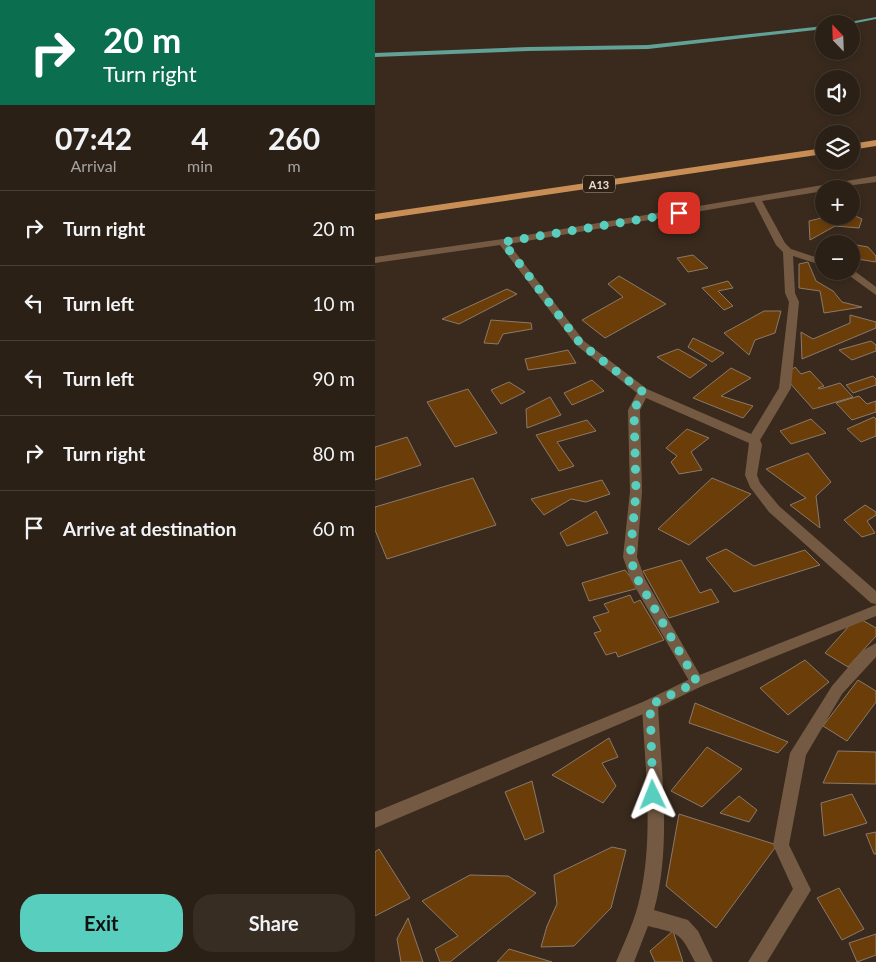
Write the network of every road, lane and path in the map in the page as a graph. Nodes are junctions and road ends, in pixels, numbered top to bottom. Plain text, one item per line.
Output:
1 (876, 143) edge
2 (860, 146) edge
3 (815, 152) edge
4 (876, 180) edge
5 (757, 200) junction
6 (375, 217) edge
7 (503, 242) junction
8 (788, 251) junction
9 (815, 259) edge
10 (375, 260) edge
11 (860, 275) edge
12 (876, 277) edge
13 (860, 280) edge
14 (876, 292) edge
15 (643, 392) junction
16 (754, 440) junction
17 (876, 599) edge
18 (876, 610) edge
19 (876, 649) edge
20 (697, 682) junction
21 (650, 705) junction
22 (375, 820) edge
23 (643, 916) junction
24 (625, 962) edge
25 (704, 962) edge
26 (757, 962) edge

1 - 2 highway
3 - 6 highway, A13
4 - 5 street
5 - 7 street
5 - 8 street
7 - 10 street
7 - 15 street
8 - 9 street
8 - 16 street
11 - 12 street
13 - 14 street
15 - 16 street
15 - 20 street
16 - 17 street
18 - 20 street
19 - 26 street
20 - 21 street
21 - 22 street
21 - 23 street
23 - 24 street
23 - 25 street

